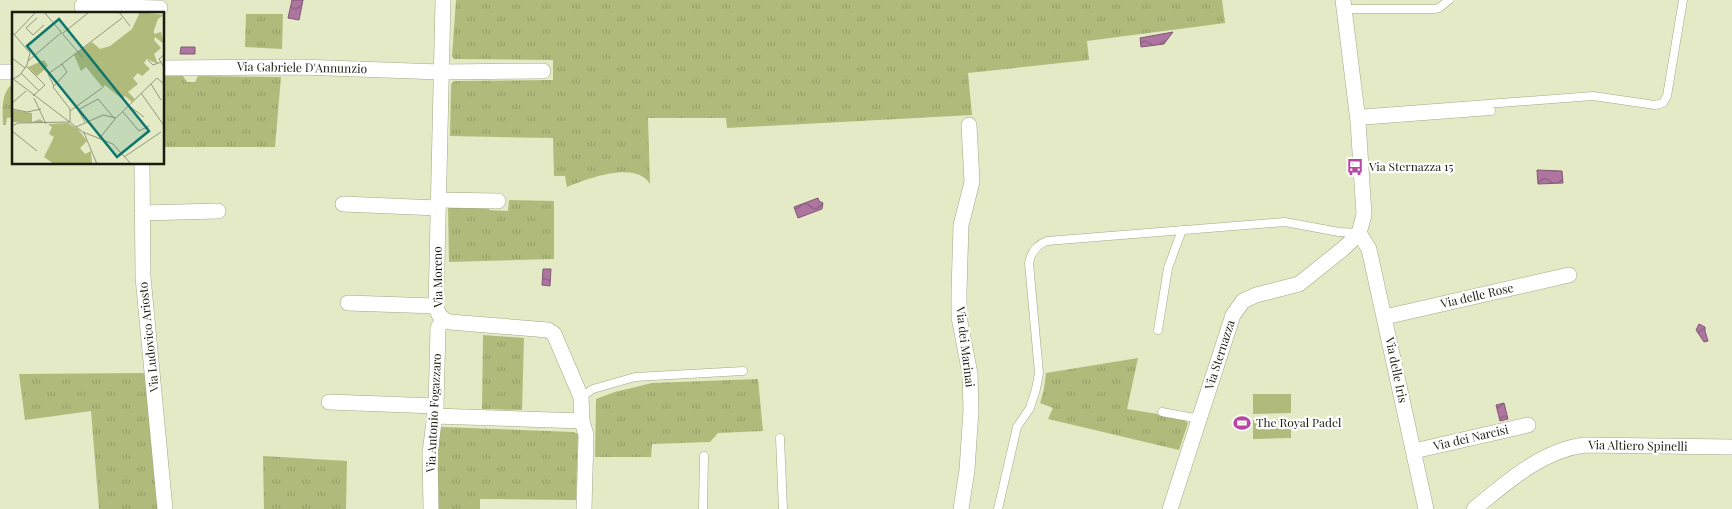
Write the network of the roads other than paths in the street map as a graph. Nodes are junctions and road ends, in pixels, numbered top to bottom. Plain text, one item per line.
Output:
1 (443, 0) edge
2 (1448, 0) edge
3 (1683, 0) edge
4 (1344, 5) edge
5 (82, 6) dead end
6 (160, 7) edge
7 (165, 68) edge
8 (544, 71) dead end
9 (441, 72) junction
10 (1491, 111) dead end
11 (1357, 117) junction
12 (969, 125) dead end
13 (142, 165) edge
14 (498, 201) dead end
15 (343, 204) dead end
16 (438, 204) junction
17 (218, 211) dead end
18 (142, 213) junction
19 (1182, 230) junction
20 (1359, 233) junction
21 (1569, 275) dead end
22 (348, 304) dead end
23 (440, 313) junction
24 (1384, 317) junction
25 (1158, 330) dead end
26 (743, 371) dead end
27 (581, 397) junction
28 (330, 402) dead end
29 (435, 411) junction
30 (1162, 412) dead end
31 (1200, 419) junction
32 (582, 422) junction
33 (1528, 425) dead end
34 (780, 438) dead end
35 (1732, 447) edge
36 (1414, 451) junction
37 (704, 456) dead end
38 (165, 509) edge
39 (431, 509) edge
40 (584, 509) edge
41 (703, 509) edge
42 (783, 509) edge
43 (961, 509) edge
44 (998, 509) edge
45 (1170, 509) edge
46 (1426, 509) edge
47 (1474, 509) edge

1 - 9 street, Via Moreno
2 - 4 lane
3 - 11 lane
4 - 11 street
5 - 6 street
7 - 9 street, Via Gabriele D'Annunzio
8 - 9 street, Via Gabriele D'Annunzio
9 - 16 street, Via Moreno
10 - 11 lane
11 - 20 street
12 - 43 street, Via dei Marinai
13 - 18 street, Via Ludovico Ariosto
14 - 16 street
15 - 16 street
16 - 23 street, Via Moreno
17 - 18 street
18 - 38 street, Via Ludovico Ariosto
19 - 20 lane
19 - 25 lane
19 - 44 lane
20 - 24 street, Via delle Iris
20 - 31 street, Via Sternazza
21 - 24 street, Via delle Rose
22 - 23 street
23 - 27 street, Via Moreno
23 - 29 street, Via Antonio Fogazzaro
24 - 36 street, Via delle Iris
26 - 27 lane
27 - 32 street, Via Moreno
28 - 29 street
29 - 32 street
29 - 39 street, Via Antonio Fogazzaro
30 - 31 lane
31 - 45 street, Via Sternazza
32 - 40 street, Via Moreno
33 - 36 street, Via dei Narcisi
34 - 42 lane
35 - 47 street, Via Altiero Spinelli
36 - 46 street, Via delle Iris
37 - 41 lane

